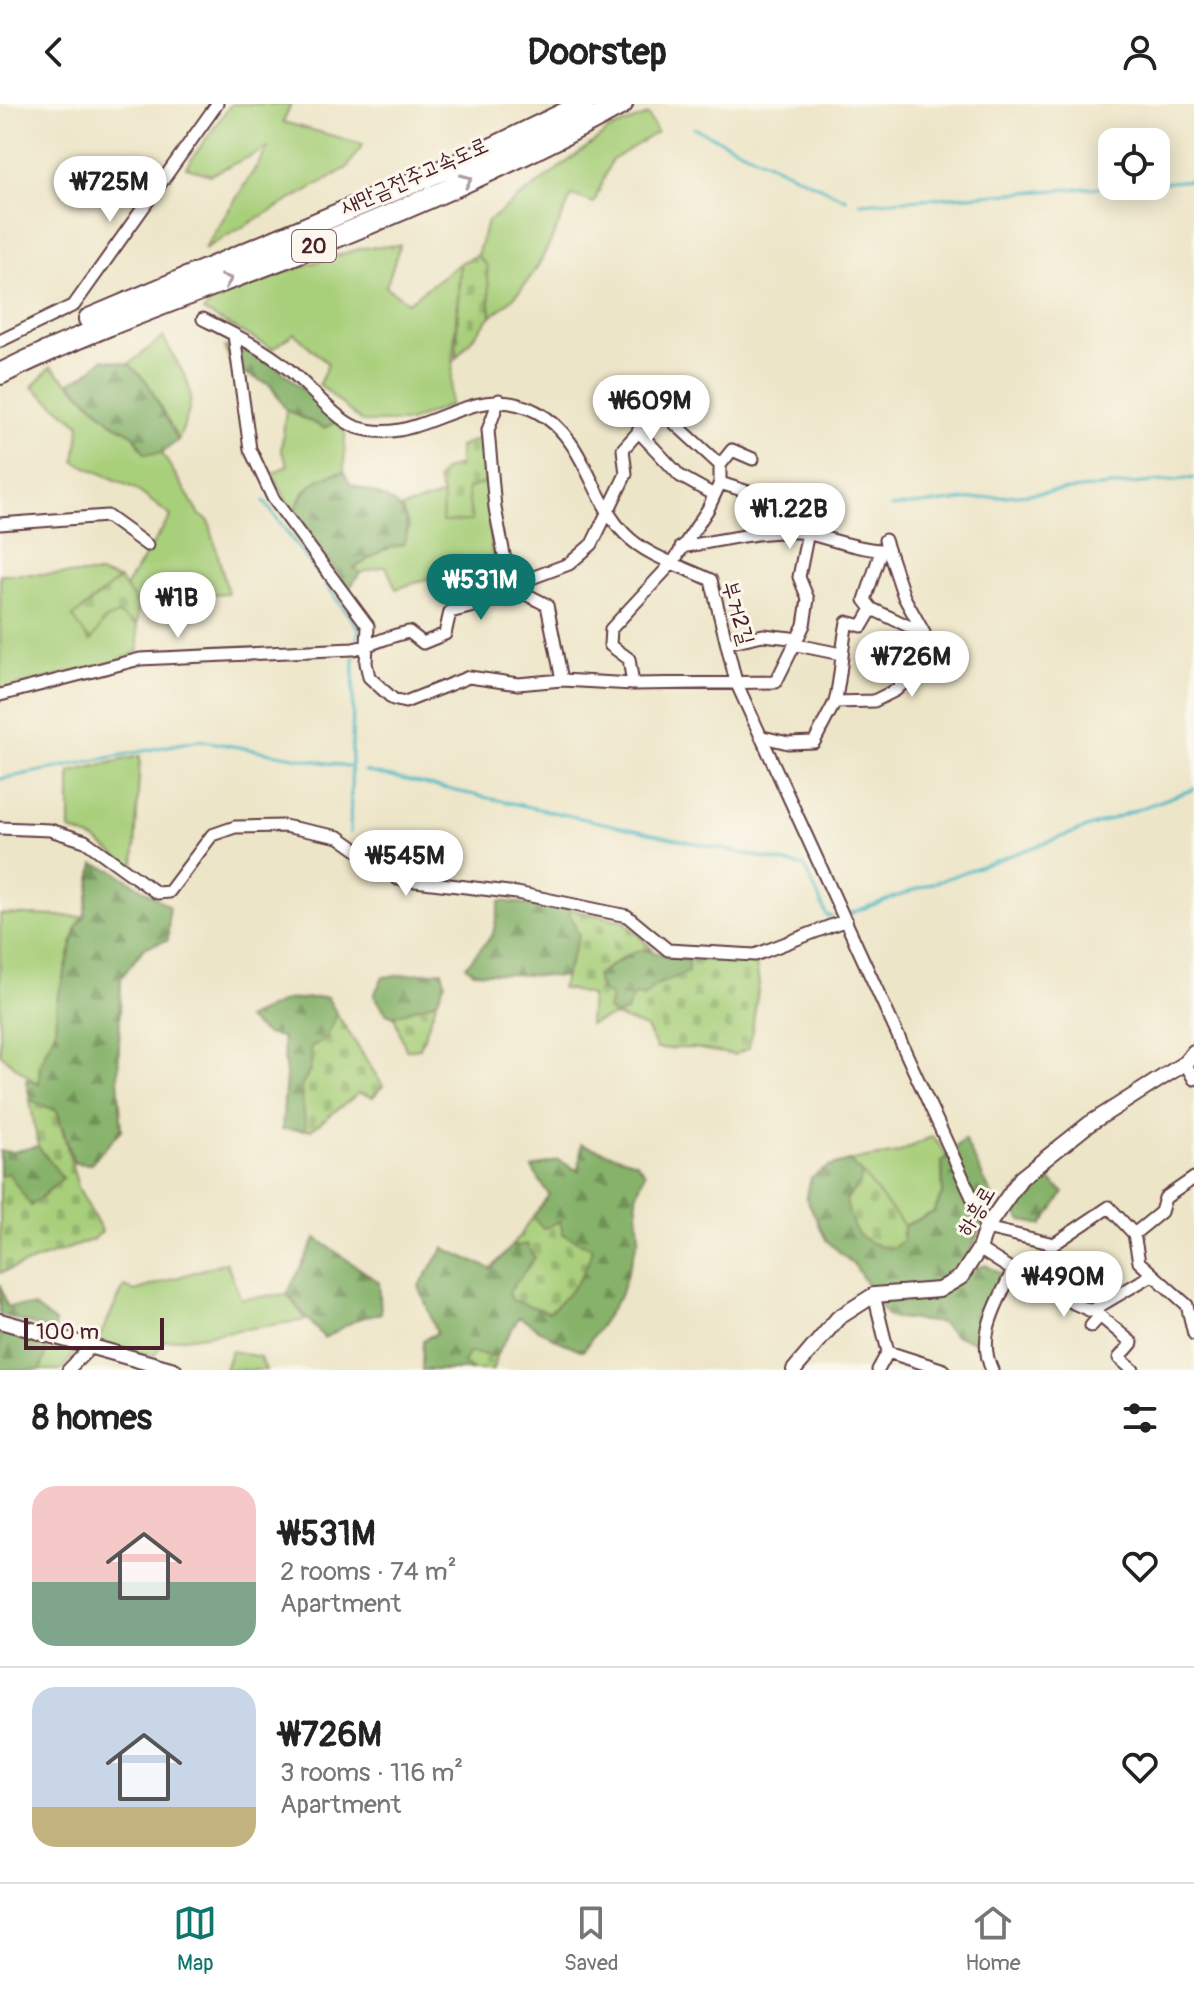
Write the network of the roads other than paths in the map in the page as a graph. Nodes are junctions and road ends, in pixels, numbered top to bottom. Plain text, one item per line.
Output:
1 (217, 104) edge
2 (584, 104) edge
3 (622, 104) edge
4 (203, 319) dead end
5 (234, 335) junction
6 (0, 341) edge
7 (0, 359) edge
8 (0, 374) edge
9 (499, 400) junction
10 (638, 431) junction
11 (753, 459) dead end
12 (720, 465) junction
13 (720, 483) junction
14 (714, 495) junction
15 (608, 507) junction
16 (0, 524) edge
17 (808, 533) junction
18 (147, 545) dead end
19 (681, 547) junction
20 (885, 547) junction
21 (673, 562) junction
22 (510, 586) junction
23 (872, 609) junction
24 (924, 633) junction
25 (727, 643) junction
26 (797, 645) junction
27 (368, 647) junction
28 (841, 654) junction
29 (562, 680) junction
30 (736, 682) junction
31 (633, 684) junction
32 (0, 695) edge
33 (835, 702) junction
34 (763, 737) junction
35 (0, 828) edge
36 (846, 920) junction
37 (1190, 1058) edge
38 (1194, 1079) edge
39 (1194, 1178) edge
40 (986, 1228) junction
41 (1134, 1234) junction
42 (979, 1249) junction
43 (1012, 1272) junction
44 (1152, 1275) junction
45 (874, 1295) junction
46 (0, 1321) edge
47 (1091, 1326) dead end
48 (1194, 1334) edge
49 (90, 1348) junction
50 (888, 1352) junction
51 (68, 1370) edge
52 (174, 1370) edge
53 (794, 1370) edge
54 (878, 1370) edge
55 (944, 1370) edge
56 (992, 1370) edge
57 (1133, 1370) edge

1 - 6 street
2 - 7 highway, 새만금전주고속도로 / 20
8 -> 3 highway, 새만금전주고속도로 / 20
4 - 5 street
5 - 9 street
5 - 27 street
9 - 15 street, 부거2길
9 - 22 street
10 - 12 street
10 - 14 street
10 - 15 street
11 - 12 street
12 - 13 street
13 - 14 street
13 - 17 street
14 - 19 street
15 - 21 street, 부거2길
15 - 22 street
16 - 18 street
17 - 19 street
17 - 20 street
17 - 26 street
19 - 21 street
20 - 23 street
20 - 24 street
21 - 25 street, 부거2길
21 - 31 street
22 - 27 street
22 - 29 street
23 - 24 street
23 - 28 street
24 - 33 street
25 - 26 street
25 - 30 street, 부거2길
26 - 28 street
26 - 30 street
27 - 29 street
27 - 32 street
28 - 33 street
29 - 31 street
30 - 31 street
30 - 34 street, 부거2길
33 - 34 street
34 - 36 street, 부거2길
35 - 36 street
36 - 40 street, 부거2길
37 - 38 street
37 - 40 street, 하흥로
39 - 41 street
40 - 41 street
40 - 42 street, 하흥로
41 - 44 street
42 - 43 street
42 - 45 street, 하흥로
43 - 44 street
43 - 56 street
44 - 48 street
45 - 50 street
45 - 53 street, 하흥로
46 - 49 street
47 - 57 street
49 - 51 street
49 - 52 street
50 - 54 street
50 - 55 street

